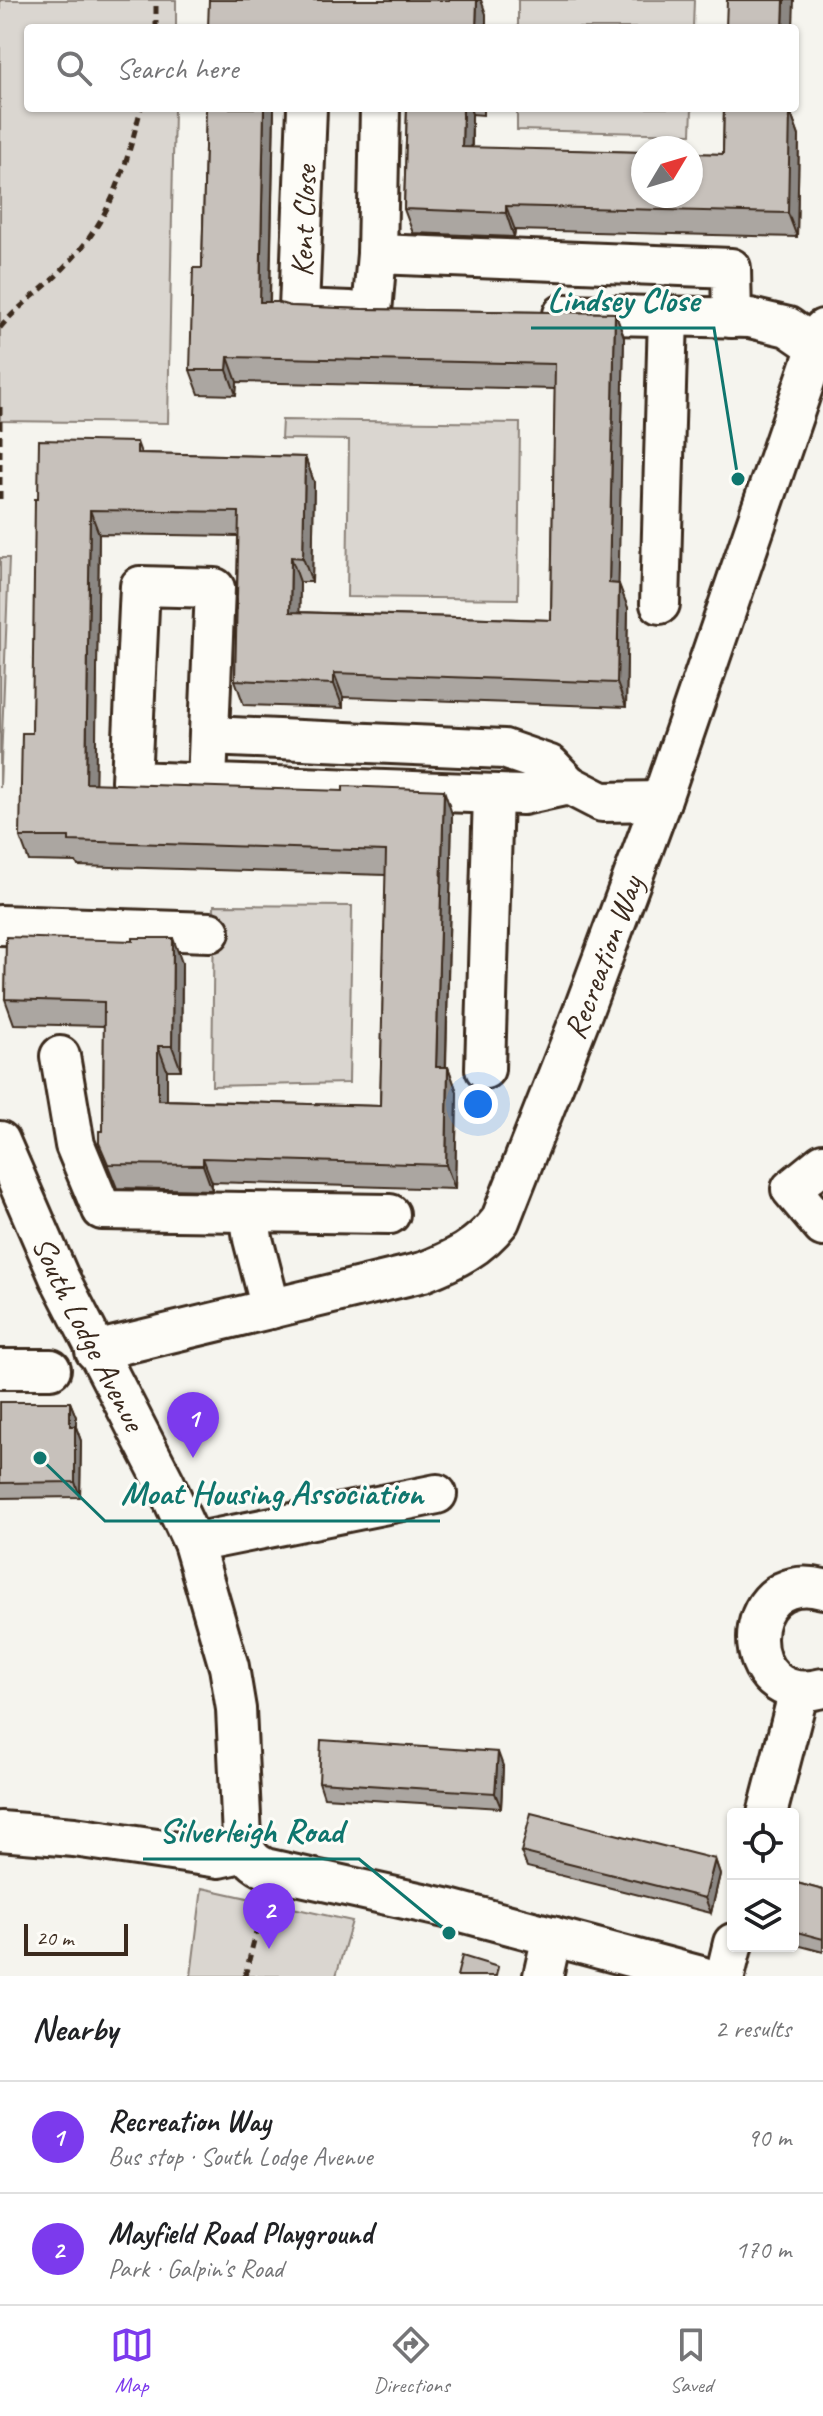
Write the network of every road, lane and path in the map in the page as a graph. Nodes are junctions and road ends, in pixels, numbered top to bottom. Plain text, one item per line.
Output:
1 (156, 0) edge
2 (156, 24) edge
3 (140, 112) edge
4 (307, 112) edge
5 (380, 112) edge
6 (377, 254) junction
7 (528, 313) edge
8 (668, 315) junction
9 (732, 318) junction
10 (0, 328) edge
11 (820, 338) edge
12 (0, 407) edge
13 (0, 504) edge
14 (660, 604) dead end
15 (209, 736) junction
16 (207, 782) junction
17 (569, 785) junction
18 (493, 794) junction
19 (661, 801) junction
20 (0, 925) edge
21 (210, 932) dead end
22 (60, 1056) dead end
23 (485, 1069) dead end
24 (0, 1141) edge
25 (823, 1163) edge
26 (249, 1212) junction
27 (390, 1214) dead end
28 (823, 1227) edge
29 (271, 1309) junction
30 (95, 1351) junction
31 (0, 1369) edge
32 (51, 1369) dead end
33 (437, 1494) dead end
34 (193, 1543) junction
35 (823, 1589) edge
36 (811, 1689) edge
37 (769, 1808) edge
38 (0, 1831) edge
39 (246, 1852) junction
40 (264, 1896) dead end
41 (563, 1951) edge
42 (731, 1952) edge
43 (245, 1976) edge
44 (543, 1976) edge
45 (701, 1976) edge
46 (725, 1976) edge

1 - 2 path
3 - 10 path
4 - 6 street, Kent Close
5 - 6 street, Kent Close
6 - 9 street
7 - 8 street
8 - 9 street
8 - 14 street
9 - 11 street
11 - 19 street, Recreation Way
12 - 13 path
15 - 16 street
15 - 16 street
15 - 17 street
16 - 18 street
17 - 18 street
17 - 19 street
18 - 23 street
19 - 29 street, Recreation Way
20 - 21 street
22 - 26 street
24 - 30 street, South Lodge Avenue
25 - 28 street
26 - 27 street
26 - 29 street
29 - 30 street, Recreation Way
30 - 34 street, South Lodge Avenue
31 - 32 street
33 - 34 street
34 - 39 street, South Lodge Avenue
35 - 36 street
36 - 37 street
38 - 39 street
39 - 41 street
40 - 43 path
41 - 44 street
41 - 45 street
42 - 46 street

